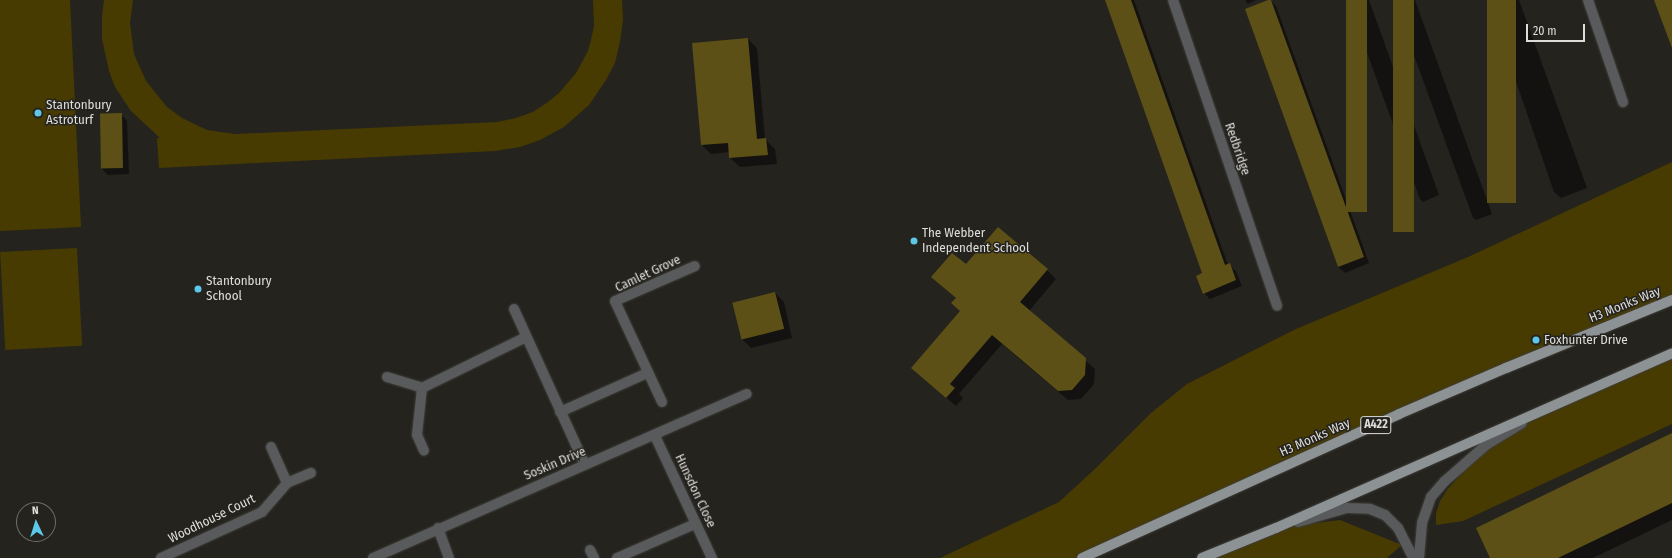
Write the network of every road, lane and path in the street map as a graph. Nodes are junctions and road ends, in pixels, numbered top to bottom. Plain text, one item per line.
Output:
1 (1173, 0) edge
2 (1588, 0) edge
3 (1623, 102) dead end
4 (695, 266) dead end
5 (1672, 300) edge
6 (1277, 306) dead end
7 (514, 309) dead end
8 (526, 337) junction
9 (1672, 353) edge
10 (647, 373) junction
11 (387, 377) dead end
12 (422, 388) junction
13 (747, 394) dead end
14 (662, 402) dead end
15 (1549, 406) junction
16 (560, 412) junction
17 (654, 436) junction
18 (271, 447) dead end
19 (424, 451) dead end
20 (585, 465) junction
21 (311, 473) dead end
22 (287, 483) junction
23 (695, 524) junction
24 (438, 528) junction
25 (1276, 528) junction
26 (161, 558) edge
27 (373, 558) edge
28 (449, 558) edge
29 (617, 558) edge
30 (712, 558) edge
31 (1082, 558) edge
32 (1202, 558) edge
33 (1413, 558) edge
34 (1418, 558) edge

1 - 6 street, Redbridge
2 - 3 street
4 - 10 street, Camlet Grove
5 - 31 main road, H3 Monks Way / A422
7 - 8 street
8 - 12 street
8 - 16 street
9 - 15 main road
10 - 14 street, Camlet Grove
10 - 16 street
11 - 12 street
12 - 19 street
13 - 17 street, Soskin Drive
15 - 25 main road
15 - 34 street
16 - 20 street
17 - 20 street, Soskin Drive
17 - 23 street, Hunsdon Close
18 - 22 street
20 - 24 street, Soskin Drive
21 - 22 street, Woodhouse Court
22 - 26 street, Woodhouse Court
23 - 29 street
23 - 30 street, Hunsdon Close
24 - 27 street, Soskin Drive
24 - 28 street
25 - 32 main road
25 - 33 street

